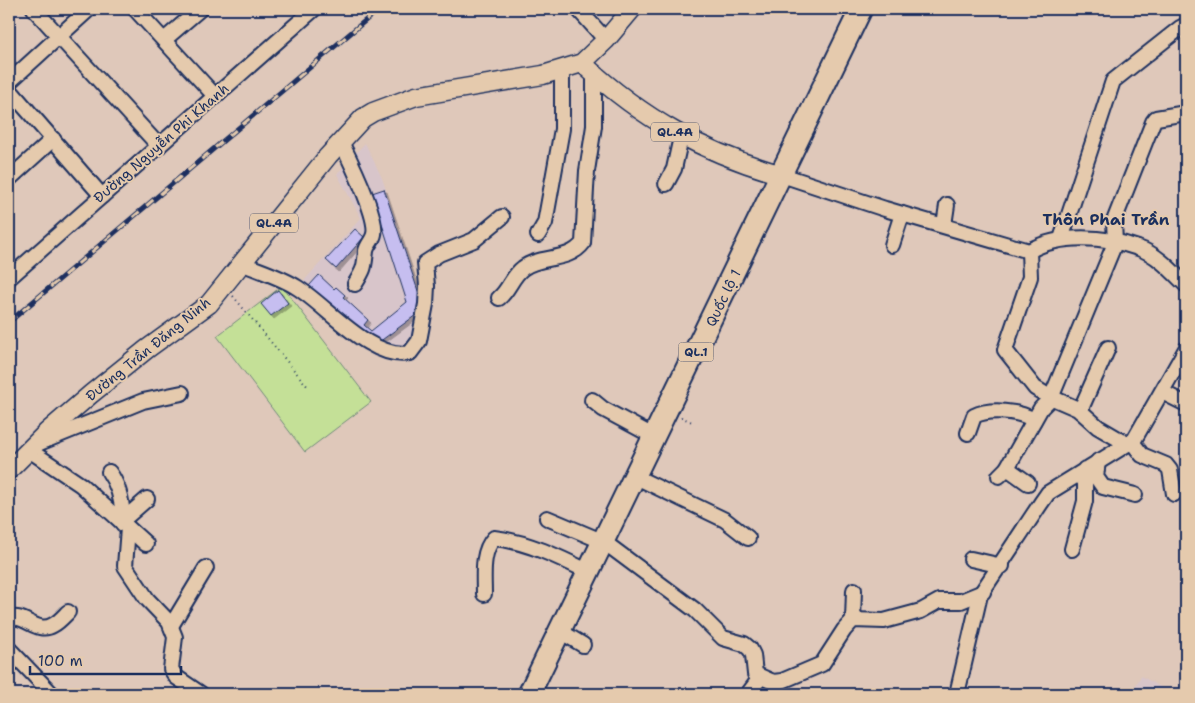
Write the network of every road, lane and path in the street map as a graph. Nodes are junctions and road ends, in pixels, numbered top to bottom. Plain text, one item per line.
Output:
1 (34, 9) edge
2 (89, 9) edge
3 (135, 9) edge
4 (200, 9) edge
5 (578, 9) edge
6 (632, 9) edge
7 (861, 9) edge
8 (309, 10) edge
9 (1186, 25) edge
10 (60, 36) junction
11 (164, 40) junction
12 (606, 40) junction
13 (588, 68) junction
14 (562, 69) junction
15 (9, 82) edge
16 (9, 89) edge
17 (215, 96) junction
18 (1186, 113) edge
19 (681, 136) junction
20 (53, 139) junction
21 (341, 142) junction
22 (158, 146) junction
23 (782, 175) junction
24 (9, 179) edge
25 (666, 184) dead end
26 (102, 196) junction
27 (947, 205) dead end
28 (902, 214) junction
29 (502, 217) dead end
30 (944, 225) junction
31 (538, 235) dead end
32 (1061, 239) junction
33 (1115, 243) junction
34 (892, 245) dead end
35 (1029, 251) junction
36 (241, 262) junction
37 (9, 278) edge
38 (223, 284) junction
39 (355, 284) dead end
40 (1186, 285) edge
41 (499, 298) dead end
42 (1108, 348) dead end
43 (1186, 349) edge
44 (308, 387) dead end
45 (1162, 392) junction
46 (182, 393) dead end
47 (1051, 398) junction
48 (592, 400) dead end
49 (1186, 404) edge
50 (1080, 411) junction
51 (1034, 420) junction
52 (968, 432) dead end
53 (655, 437) junction
54 (1130, 443) junction
55 (32, 448) junction
56 (1098, 462) junction
57 (1085, 469) junction
58 (9, 470) edge
59 (109, 472) dead end
60 (636, 477) junction
61 (1028, 483) dead end
62 (1174, 494) dead end
63 (1136, 495) dead end
64 (147, 499) dead end
65 (547, 518) dead end
66 (125, 524) junction
67 (748, 538) dead end
68 (604, 542) junction
69 (146, 544) dead end
70 (1072, 549) dead end
71 (971, 559) dead end
72 (1002, 566) junction
73 (206, 568) dead end
74 (589, 572) junction
75 (854, 590) dead end
76 (983, 592) junction
77 (484, 594) dead end
78 (68, 612) dead end
79 (9, 619) edge
80 (853, 620) junction
81 (171, 626) junction
82 (560, 631) junction
83 (583, 645) dead end
84 (10, 654) edge
85 (769, 685) edge
86 (52, 694) edge
87 (201, 694) edge
88 (529, 694) edge
89 (748, 694) edge
90 (957, 694) edge

1 - 10 street
2 - 10 street
3 - 11 street
4 - 11 street
5 - 12 street
6 - 12 main road
7 - 23 highway, Quốc lộ 1 / QL.1
8 - 17 street, Đường Nguyễn Phi Khanh
9 - 32 street
10 - 15 street
10 - 22 street
11 - 17 street
12 - 13 main road
13 - 14 main road, Đường Trần Đăng Ninh / QL.4A
13 - 19 main road, QL.4A
13 - 41 street
14 - 21 main road, Đường Trần Đăng Ninh / QL.4A
14 - 31 street
16 - 20 street
17 - 22 street, Đường Nguyễn Phi Khanh
18 - 33 street
19 - 23 main road, QL.4A
19 - 25 street
20 - 24 street
20 - 26 street
21 - 36 main road, Đường Trần Đăng Ninh / QL.4A
21 - 39 street
22 - 26 street, Đường Nguyễn Phi Khanh
23 - 28 street
23 - 53 highway, Quốc lộ 1 / QL.1
26 - 37 street, Đường Nguyễn Phi Khanh
27 - 30 street
28 - 30 street
28 - 34 street
29 - 36 street
30 - 35 street
32 - 33 street
32 - 35 street
33 - 40 street
33 - 47 street
35 - 47 street
36 - 38 main road, Đường Trần Đăng Ninh / QL.4A
38 - 44 path
38 - 55 main road, Đường Trần Đăng Ninh / QL.4A
42 - 50 street
43 - 45 street
45 - 49 street
45 - 54 street
46 - 55 street
47 - 50 street
47 - 51 street
48 - 53 street
50 - 54 street
51 - 52 street
51 - 61 street
53 - 60 highway, Quốc lộ 1 / QL.1
54 - 56 street
54 - 62 street
55 - 58 main road, Đường Trần Đăng Ninh / QL.4A
55 - 66 street
56 - 57 street
56 - 63 street
57 - 70 street
57 - 72 street
59 - 66 street
60 - 67 street
60 - 68 highway, Quốc lộ 1 / QL.1
64 - 66 street
65 - 68 street
66 - 69 street
66 - 81 street
68 - 74 highway, Quốc lộ 1 / QL.1
68 - 85 street
71 - 72 street
72 - 76 street
73 - 81 street
74 - 77 street
74 - 82 highway, Quốc lộ 1 / QL.1
75 - 80 street
76 - 80 street
76 - 90 street
78 - 79 street
80 - 85 street
81 - 87 street
82 - 83 street
82 - 88 highway, Quốc lộ 1 / QL.1
84 - 86 street
85 - 89 street

